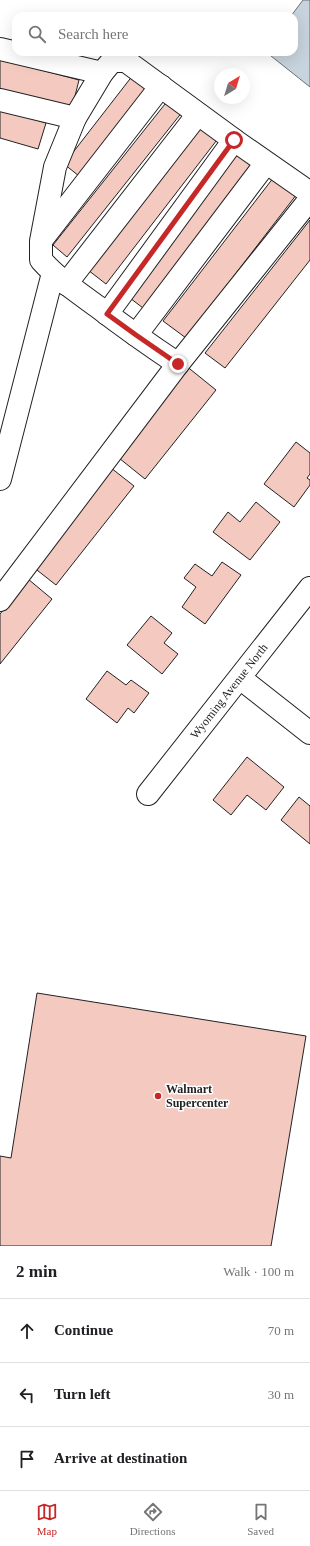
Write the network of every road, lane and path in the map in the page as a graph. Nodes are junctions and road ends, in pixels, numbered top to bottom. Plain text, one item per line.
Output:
1 (0, 49) edge
2 (12, 52) edge
3 (31, 56) edge
4 (102, 72) junction
5 (161, 86) junction
6 (0, 100) edge
7 (198, 114) junction
8 (75, 118) junction
9 (234, 140) junction
10 (266, 163) junction
11 (310, 193) edge
12 (310, 199) edge
13 (41, 241) junction
14 (60, 279) junction
15 (107, 314) junction
16 (136, 335) junction
17 (178, 364) junction
18 (0, 479) edge
19 (310, 588) edge
20 (0, 600) edge
21 (240, 678) junction
22 (310, 733) edge
23 (148, 794) dead end

1 - 2 street
3 - 4 street
4 - 5 street
4 - 8 street
5 - 7 street
5 - 13 street
6 - 8 street
7 - 9 street
7 - 14 street
8 - 13 street
9 - 10 street
9 - 15 street
10 - 11 street
10 - 16 street
12 - 17 street
13 - 14 street
14 - 15 street
14 - 18 street
15 - 16 street
16 - 17 street
17 - 20 street
19 - 21 street, Wyoming Avenue North
21 - 22 street
21 - 23 street, Wyoming Avenue North

